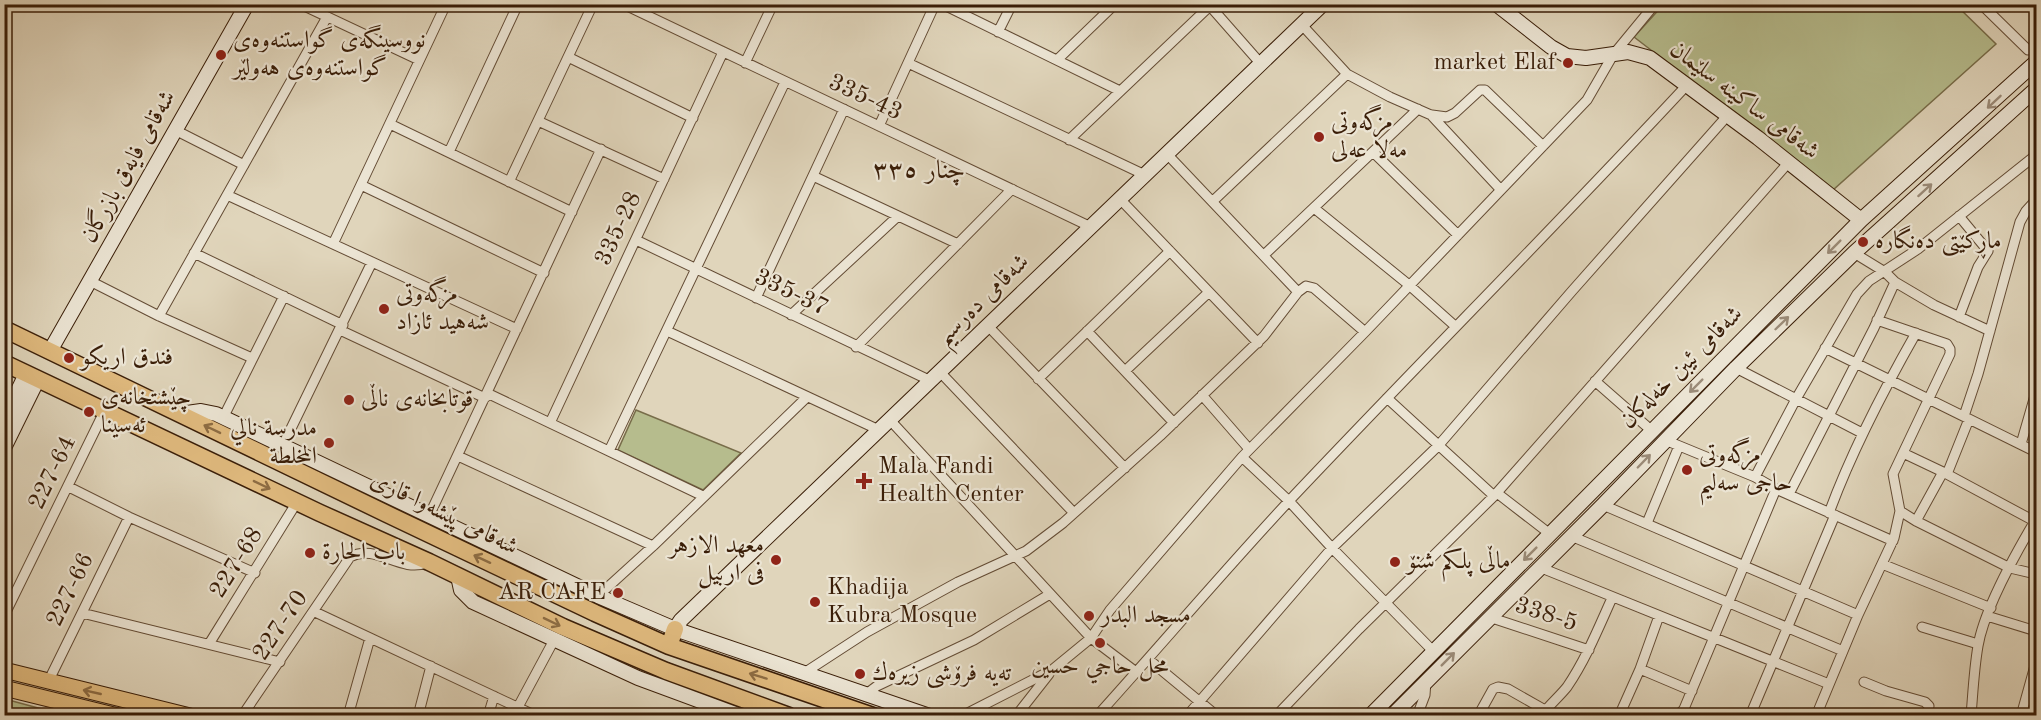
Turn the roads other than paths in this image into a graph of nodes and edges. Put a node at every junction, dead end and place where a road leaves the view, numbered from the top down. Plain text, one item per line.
1 (247, 4) edge
2 (300, 4) edge
3 (446, 4) edge
4 (518, 4) edge
5 (593, 4) edge
6 (622, 4) edge
7 (773, 4) edge
8 (935, 4) edge
9 (942, 4) edge
10 (1012, 4) edge
11 (1115, 4) edge
12 (1323, 4) edge
13 (1496, 4) edge
14 (1655, 4) edge
15 (1981, 4) edge
16 (1211, 5) edge
17 (327, 17) junction
18 (1302, 25) junction
19 (998, 32) junction
20 (2028, 50) dead end
21 (723, 52) junction
22 (1613, 55) junction
23 (568, 57) junction
24 (419, 60) junction
25 (1057, 60) junction
26 (2037, 62) edge
27 (745, 63) junction
28 (908, 63) junction
29 (1261, 64) junction
30 (1347, 75) junction
31 (785, 82) junction
32 (1687, 86) junction
33 (2037, 88) edge
34 (1120, 91) junction
35 (2037, 94) edge
36 (2022, 103) junction
37 (1418, 109) junction
38 (844, 110) junction
39 (1431, 115) junction
40 (1728, 115) junction
41 (693, 118) junction
42 (1975, 120) junction
43 (538, 121) junction
44 (390, 123) junction
45 (879, 126) junction
46 (175, 130) junction
47 (1986, 136) junction
48 (1069, 140) junction
49 (1543, 146) junction
50 (601, 149) junction
51 (449, 152) junction
52 (1373, 152) junction
53 (1167, 154) junction
54 (2037, 155) edge
55 (1789, 162) junction
56 (244, 165) junction
57 (1145, 175) junction
58 (813, 176) junction
59 (664, 179) junction
60 (509, 182) junction
61 (361, 185) junction
62 (1012, 189) junction
63 (1501, 190) junction
64 (227, 195) junction
65 (1120, 199) junction
66 (2037, 200) edge
67 (1213, 201) junction
68 (1314, 208) junction
69 (572, 212) junction
70 (898, 216) junction
71 (1959, 216) junction
72 (1861, 220) junction
73 (1091, 227) junction
74 (1458, 235) junction
75 (636, 240) junction
76 (333, 244) junction
77 (958, 244) junction
78 (1170, 251) junction
79 (195, 253) junction
80 (1854, 253) junction
81 (1263, 255) junction
82 (372, 262) junction
83 (696, 269) junction
84 (1885, 272) junction
85 (544, 273) junction
86 (90, 281) junction
87 (1895, 282) junction
88 (1409, 285) junction
89 (1209, 292) junction
90 (1298, 292) junction
91 (284, 296) junction
92 (756, 298) junction
93 (791, 315) junction
94 (159, 316) junction
95 (1959, 316) junction
96 (1877, 320) junction
97 (988, 326) junction
98 (1455, 326) junction
99 (342, 328) junction
100 (4, 329) edge
101 (517, 329) junction
102 (667, 331) junction
103 (1088, 331) junction
104 (1990, 331) junction
105 (1365, 332) junction
106 (1916, 333) junction
107 (1257, 343) junction
108 (856, 347) junction
109 (1826, 348) junction
110 (50, 351) junction
111 (252, 358) junction
112 (4, 363) edge
113 (1856, 363) junction
114 (1736, 368) junction
115 (1125, 371) junction
116 (32, 376) junction
117 (935, 377) junction
118 (1038, 380) junction
119 (1889, 380) junction
120 (1595, 381) junction
121 (2037, 392) edge
122 (1202, 395) junction
123 (486, 396) junction
124 (807, 397) junction
125 (1387, 398) junction
126 (1796, 399) junction
127 (1928, 399) junction
128 (105, 412) junction
129 (180, 414) junction
130 (1828, 416) junction
131 (223, 418) junction
132 (1966, 418) junction
133 (4, 419) edge
134 (890, 420) junction
135 (550, 423) junction
136 (1174, 423) junction
137 (879, 430) junction
138 (1652, 431) junction
139 (1862, 433) junction
140 (1665, 440) junction
141 (2021, 444) junction
142 (283, 445) junction
143 (1438, 446) junction
144 (1679, 446) junction
145 (4, 448) edge
146 (1249, 449) junction
147 (609, 452) junction
148 (2037, 452) edge
149 (1903, 453) junction
150 (459, 456) junction
151 (1242, 457) junction
152 (1125, 468) junction
153 (1945, 473) junction
154 (1607, 476) junction
155 (1755, 477) junction
156 (69, 487) junction
157 (1617, 489) junction
158 (1776, 489) junction
159 (1789, 494) junction
160 (1495, 495) junction
161 (703, 496) junction
162 (1289, 501) junction
163 (297, 502) junction
164 (1603, 505) junction
165 (1900, 511) junction
166 (1074, 513) junction
167 (387, 514) junction
168 (1832, 514) junction
169 (429, 516) junction
170 (129, 517) junction
171 (2036, 520) edge
172 (1916, 521) junction
173 (1647, 524) junction
174 (1550, 534) junction
175 (1571, 536) junction
176 (374, 538) junction
177 (1893, 541) junction
178 (653, 546) junction
179 (1332, 548) junction
180 (1015, 555) junction
181 (429, 562) junction
182 (1882, 564) junction
183 (1744, 565) junction
184 (1539, 567) junction
185 (2010, 568) junction
186 (255, 573) junction
187 (2037, 574) edge
188 (458, 576) junction
189 (1802, 591) junction
190 (1050, 594) junction
191 (598, 596) junction
192 (1612, 598) junction
193 (1386, 602) junction
194 (1729, 602) junction
195 (315, 612) junction
196 (1989, 612) junction
197 (81, 613) junction
198 (1858, 615) junction
199 (4, 616) edge
200 (1659, 616) junction
201 (1490, 617) junction
202 (1787, 626) junction
203 (1922, 627) dead end
204 (675, 629) junction
205 (2037, 631) edge
206 (370, 638) junction
207 (1091, 638) junction
208 (1713, 639) junction
209 (554, 640) junction
210 (209, 644) junction
211 (1978, 644) junction
212 (669, 646) junction
213 (1589, 650) junction
214 (1843, 651) junction
215 (1434, 652) junction
216 (1148, 659) junction
217 (1773, 661) junction
218 (280, 662) junction
219 (2037, 662) edge
220 (431, 666) junction
221 (1640, 669) junction
222 (4, 670) edge
223 (1052, 670) junction
224 (1136, 672) junction
225 (804, 673) junction
226 (1426, 681) junction
227 (48, 682) junction
228 (1864, 682) dead end
229 (1829, 684) junction
230 (789, 686) junction
231 (4, 688) edge
232 (1692, 691) junction
233 (699, 692) junction
234 (865, 694) junction
235 (494, 696) junction
236 (1199, 702) junction
237 (518, 707) junction
238 (844, 707) junction
239 (77, 711) edge
240 (1543, 713) edge
241 (1682, 713) edge
242 (784, 714) edge
243 (118, 716) edge
244 (190, 716) edge
245 (242, 716) edge
246 (348, 716) edge
247 (418, 716) edge
248 (488, 716) edge
249 (536, 716) edge
250 (741, 716) edge
251 (829, 716) edge
252 (873, 716) edge
253 (930, 716) edge
254 (962, 716) edge
255 (1016, 716) edge
256 (1096, 716) edge
257 (1187, 716) edge
258 (1217, 716) edge
259 (1276, 716) edge
260 (1370, 716) edge
261 (1392, 716) edge
262 (1417, 716) edge
263 (1478, 716) edge
264 (1619, 716) edge
265 (1703, 716) edge
266 (1750, 716) edge
267 (1816, 716) edge
268 (1927, 716) edge
269 (1971, 716) edge
270 (2021, 716) edge

1 - 46 street, شەقامی فایەق بازرگان
2 - 17 street
3 - 24 street
4 - 51 street
5 - 23 street
6 - 21 street, 335-43
7 - 27 street
8 - 28 street
9 - 19 street
10 - 19 street
11 - 25 street
12 - 18 street, شەقامی دەرسیم
13 - 22 street, شەقامی ساکینە سلێمان
14 - 22 street
15 - 20 street
16 - 29 street
16 - 34 street
17 - 24 street
17 - 56 street
18 - 29 street, شەقامی دەرسیم
18 - 30 street
19 - 25 street
21 - 27 street, 335-43
21 - 41 street, 335-28
22 - 32 street, شەقامی ساکینە سلێمان
22 - 49 street
23 - 41 street
23 - 43 street
24 - 44 street
25 - 34 street
26 -> 42 street, شەقامی ئیبن خەلەکان
27 - 31 street, 335-43
28 - 45 street
28 - 48 street
29 - 53 street, شەقامی دەرسیم
30 - 37 street
30 - 67 street
31 - 38 street, 335-43
31 - 83 street
32 - 40 street, شەقامی ساکینە سلێمان
32 - 98 street
33 - 36 street, شەقامی ئیبن خەلەکان
34 - 48 street
35 - 36 street
36 - 47 street, شەقامی ئیبن خەلەکان
37 - 39 street
37 - 52 street
38 - 45 street, 335-43
38 - 58 street
39 - 49 street
39 - 63 street
40 - 55 street, شەقامی ساکینە سلێمان
40 - 143 street
41 - 59 street, 335-28
42 - 47 street
42 - 72 street, شەقامی ئیبن خەلەکان
43 - 50 street
43 - 60 street
44 - 51 street
44 - 61 street
45 - 62 street, 335-43
46 - 56 street
46 - 86 street, شەقامی فایەق بازرگان
80 -> 47 street, شەقامی ئیبن خەلەکان
48 - 57 street
49 - 63 street
50 - 59 street
50 - 69 street
51 - 60 street
52 - 68 street
52 - 74 street
53 - 57 street, شەقامی دەرسیم
53 - 67 street
54 - 71 street
55 - 72 street, شەقامی ساکینە سلێمان
55 - 120 street
56 - 64 street
57 - 65 street, شەقامی دەرسیم
58 - 70 street
58 - 92 street
59 - 75 street, 335-28
60 - 69 street
61 - 76 street
61 - 85 street
62 - 73 street, 335-43
62 - 77 street
63 - 74 street
64 - 76 street
64 - 79 street
65 - 73 street, شەقامی دەرسیم
65 - 78 street
66 - 104 street
67 - 81 street
68 - 81 street
68 - 88 street
69 - 85 street
70 - 77 street
70 - 93 street
71 - 84 street
71 - 95 street
72 -> 138 street, شەقامی ئیبن خەلەکان
73 - 97 street, شەقامی دەرسیم
74 - 88 street
75 - 83 street, 335-37
75 - 135 street, 335-28
76 - 82 street
77 - 108 street
78 - 89 street
78 - 103 street
79 - 91 street
79 - 94 street
80 - 84 street
114 -> 80 street, شەقامی ئیبن خەلەکان
81 - 90 street
82 - 99 street
82 - 101 street
83 - 92 street, 335-37
83 - 102 street
84 - 87 street
84 - 109 street
85 - 101 street
86 - 94 street
86 - 110 street, شەقامی فایەق بازرگان
87 - 95 street
87 - 96 street
88 - 98 street
88 - 105 street
89 - 107 street
89 - 115 street
90 - 105 street
90 - 107 street
91 - 99 street
91 - 111 street
92 - 93 street, 335-37
93 - 108 street, 335-37
94 - 111 street
95 - 104 street
96 - 106 street
96 - 113 street
97 - 117 street, شەقامی دەرسیم
97 - 118 street
98 - 125 street
99 - 123 street
99 - 142 street
100 - 110 highway, شەقامی پێشەوا قازی
101 - 123 street
102 - 124 street
102 - 147 street
103 - 115 street
103 - 118 street
104 - 132 street
105 - 146 street
106 - 119 street
106 - 127 street
107 - 122 street
108 - 117 street, 335-37
109 - 113 street
109 - 126 street
110 - 129 highway, شەقامی پێشەوا قازی
111 - 131 street
112 - 116 highway, شەقامی پێشەوا قازی
113 - 119 street
113 - 130 street
114 - 126 street
114 - 140 street, شەقامی ئیبن خەلەکان
115 - 136 street
116 - 128 highway, شەقامی پێشەوا قازی
116 - 133 street
116 - 145 street
117 - 134 street, شەقامی دەرسیم
117 - 166 street
118 - 152 street
119 - 127 street
119 - 139 street
120 - 138 street
120 - 160 street
121 - 141 street
122 - 136 street
122 - 146 street
123 - 135 street
123 - 150 street
124 - 137 street
124 - 161 street
125 - 143 street
125 - 162 street
126 - 130 street
126 - 155 street
127 - 132 street
127 - 149 street
128 - 156 street, 227-64
128 -> 163 highway, شەقامی پێشەوا قازی
129 - 131 street
167 -> 129 highway, شەقامی پێشەوا قازی
130 - 139 street
130 - 159 street
131 - 142 street
132 - 141 street
132 - 153 street
134 - 137 street, شەقامی دەرسیم
134 - 180 street
135 - 147 street
136 - 152 street
137 - 204 street, شەقامی دەرسیم
138 - 154 street, شەقامی ئیبن خەلەکان
139 - 168 street
140 - 144 street
157 -> 140 street, شەقامی ئیبن خەلەکان
141 - 148 street
142 - 169 street
143 - 160 street
143 - 179 street
144 - 155 street
144 - 173 street
146 - 151 street
147 - 161 street
149 - 153 street
149 - 165 street
150 - 169 street
150 - 178 street
151 - 162 street
151 - 207 street
152 - 166 street
153 - 171 street
153 - 172 street
154 - 157 street
154 - 174 street, شەقامی ئیبن خەلەکان
155 - 158 street
156 - 170 street
156 - 199 street, 227-64
157 - 164 street, شەقامی ئیبن خەلەکان
158 - 159 street
158 - 183 street
159 - 168 street
160 - 174 street
160 - 193 street
161 - 178 street
162 - 179 street
162 - 216 street
163 - 176 highway, شەقامی پێشەوا قازی
163 - 186 street, 227-68
164 - 173 street
164 - 175 street, شەقامی ئیبن خەلەکان
165 - 172 street
165 - 177 street
166 - 180 street
167 - 176 highway
212 -> 167 highway, شەقامی پێشەوا قازی
168 - 177 street
168 - 189 street
169 - 191 street
170 - 186 street
170 - 197 street, 227-66
171 - 185 street
172 - 185 street
173 - 183 street
174 -> 215 street, شەقامی ئیبن خەلەکان
175 - 184 street, شەقامی ئیبن خەلەکان
175 - 194 street
176 - 181 highway, شەقامی پێشەوا قازی
177 - 182 street
178 - 191 street
179 - 193 street
179 - 236 street
180 - 190 street
180 - 225 street
181 - 188 highway, شەقامی پێشەوا قازی
181 - 195 street, 227-70
182 - 196 street
182 - 198 street
183 - 189 street
183 - 194 street
184 - 192 street
184 - 201 street, شەقامی ئیبن خەلەکان
185 - 187 street
185 - 196 street
186 - 210 street, 227-68
188 - 209 street
188 -> 233 highway, شەقامی پێشەوا قازی
189 - 198 street
189 - 202 street
190 - 207 street
190 - 234 street
191 - 204 street
192 - 200 street
192 - 213 street
193 - 215 street
193 - 259 street
194 - 202 street
194 - 208 street
195 - 206 street
195 - 218 street, 227-70
196 - 205 street
196 - 211 street
197 - 210 street
197 - 227 street, 227-66
198 - 214 street
200 - 208 street
200 - 221 street
201 - 213 street, 338-5
226 -> 201 street, شەقامی ئیبن خەلەکان
202 - 214 street
202 - 217 street
203 - 211 street
204 - 212 highway
204 - 225 street
206 - 220 street
206 - 246 street
207 - 223 street
207 - 224 street
208 - 217 street
208 - 232 street
209 - 233 street
209 - 237 street
210 - 218 street
211 - 269 street
230 -> 212 highway, شەقامی پێشەوا قازی
213 - 240 street
214 - 229 street
215 - 260 street, شەقامی ئیبن خەلەکان
216 - 224 street
216 - 236 street
217 - 229 street
217 - 266 street
218 - 245 street, 227-70
219 - 270 street
220 - 235 street
220 - 247 street
221 - 232 street
221 - 264 street
222 - 227 main road
223 - 254 street
223 - 255 street
224 - 256 street
225 - 234 street
226 - 261 street, شەقامی ئیبن خەلەکان
226 - 262 street
244 -> 227 main road
228 - 268 street
229 - 267 street
230 - 238 highway, شەقامی پێشەوا قازی
230 - 242 highway
231 - 239 main road
232 - 241 street
233 - 242 highway, شەقامی پێشەوا قازی
233 - 250 street
234 - 253 street
235 - 237 street
235 - 248 street
236 - 257 street
236 - 258 street
237 - 249 street
238 - 251 highway
238 - 252 highway, شەقامی پێشەوا قازی
239 - 243 main road
240 - 263 street
241 - 265 street

